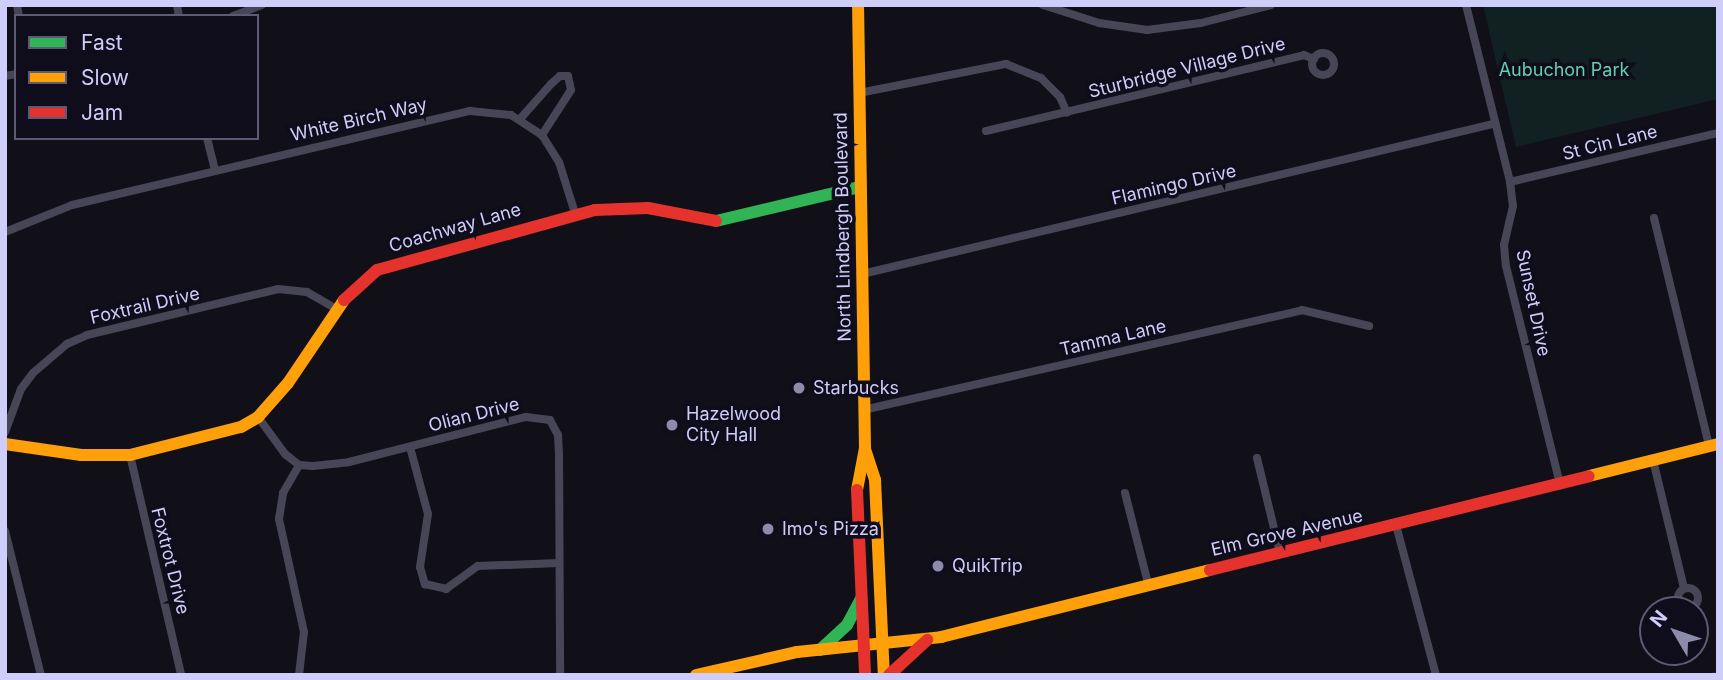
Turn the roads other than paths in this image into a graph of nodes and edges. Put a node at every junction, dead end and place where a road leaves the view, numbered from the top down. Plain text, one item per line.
1 (262, 5) edge
2 (858, 5) edge
3 (1043, 5) edge
4 (1271, 5) edge
5 (1466, 5) edge
6 (238, 14) edge
7 (1314, 59) dead end
8 (859, 93) junction
9 (1067, 113) junction
10 (520, 119) junction
11 (1493, 124) junction
12 (986, 131) dead end
13 (1718, 133) edge
14 (542, 135) junction
15 (207, 140) edge
16 (215, 171) junction
17 (1510, 182) junction
18 (860, 187) junction
19 (575, 213) junction
20 (1654, 218) dead end
21 (5, 232) edge
22 (862, 274) junction
23 (335, 309) junction
24 (1369, 326) dead end
25 (863, 410) junction
26 (258, 417) junction
27 (5, 432) edge
28 (5, 444) edge
29 (1713, 445) edge
30 (410, 447) junction
31 (865, 448) junction
32 (130, 455) junction
33 (1258, 458) dead end
34 (1653, 460) junction
35 (299, 465) junction
36 (1560, 485) junction
37 (1125, 493) dead end
38 (1396, 525) junction
39 (5, 531) edge
40 (1280, 553) junction
41 (558, 563) junction
42 (1148, 583) junction
43 (1684, 588) dead end
44 (862, 596) junction
45 (927, 640) junction
46 (883, 646) junction
47 (863, 647) junction
48 (820, 650) junction
49 (41, 675) edge
50 (181, 675) edge
51 (299, 675) edge
52 (560, 675) edge
53 (696, 675) edge
54 (865, 675) edge
55 (886, 675) edge
56 (1436, 675) edge

1 - 6 street
2 - 8 street, North Lindbergh Boulevard
3 - 4 street
5 - 11 street, Sunset Drive
7 - 9 street, Sturbridge Village Drive
8 - 9 street
8 - 18 street, North Lindbergh Boulevard
9 - 12 street, Sturbridge Village Drive
10 - 14 street, White Birch Way
10 - 14 street
10 - 16 street, White Birch Way
11 - 17 street, Sunset Drive
11 - 22 street, Flamingo Drive
13 - 17 street, St Cin Lane
14 - 19 street, White Birch Way
15 - 16 street
16 - 21 street, White Birch Way
17 - 36 street, Sunset Drive
18 - 19 street, Coachway Lane
18 - 22 street, North Lindbergh Boulevard
19 - 23 street, Coachway Lane
20 - 29 street
22 - 25 street, North Lindbergh Boulevard
23 - 26 street, Coachway Lane
23 - 27 street, Foxtrail Drive
24 - 25 street, Tamma Lane
25 - 31 street, North Lindbergh Boulevard
26 - 32 street, Coachway Lane
26 - 35 street
28 - 32 street, Coachway Lane
29 - 34 street, Elm Grove Avenue
30 - 35 street, Olian Drive
30 - 41 street
30 - 41 street, Olian Drive
31 - 44 street, North Lindbergh Boulevard
31 - 46 street, North Lindbergh Boulevard
32 - 50 street, Foxtrot Drive
33 - 40 street
34 - 36 street, Elm Grove Avenue
34 - 43 street
35 - 51 street
36 - 38 street, Elm Grove Avenue
37 - 42 street
38 - 40 street, Elm Grove Avenue
38 - 56 street
39 - 49 street
40 - 42 street, Elm Grove Avenue
41 - 52 street, Olian Drive
42 - 45 street, Elm Grove Avenue
44 - 47 street, North Lindbergh Boulevard
44 - 48 street
45 - 46 street, Elm Grove Avenue
45 - 55 street
46 - 47 street, Elm Grove Avenue
46 - 55 street, North Lindbergh Boulevard
47 - 48 street, Elm Grove Avenue
47 - 54 street, North Lindbergh Boulevard
48 - 53 street, Elm Grove Avenue

